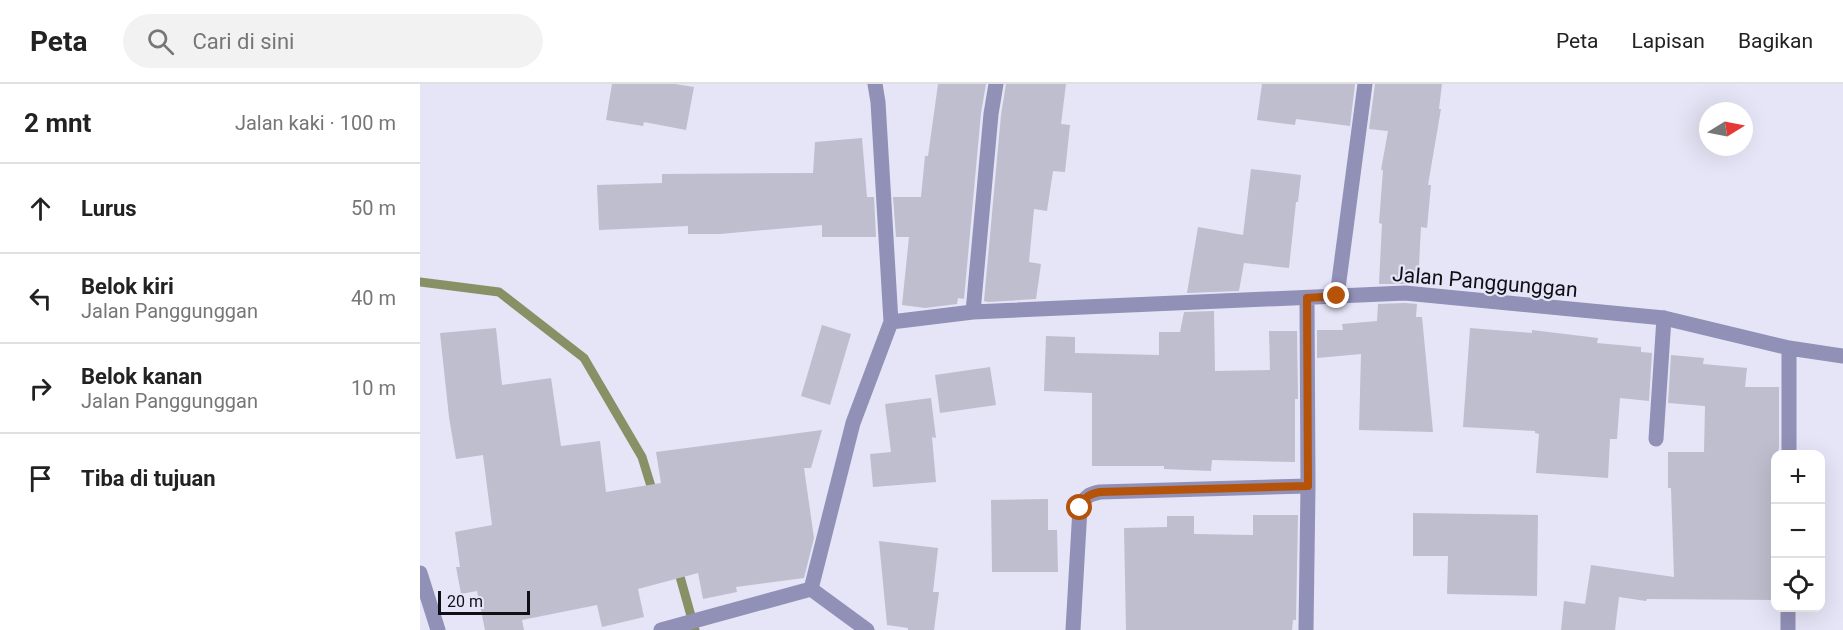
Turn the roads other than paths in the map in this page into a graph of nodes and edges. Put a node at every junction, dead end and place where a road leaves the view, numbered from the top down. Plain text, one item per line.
1 (875, 84) edge
2 (996, 84) edge
3 (1365, 84) edge
4 (1337, 296) junction
5 (1307, 298) junction
6 (974, 312) junction
7 (1664, 318) junction
8 (891, 322) junction
9 (1789, 348) junction
10 (1843, 356) edge
11 (1656, 439) dead end
12 (1789, 450) edge
13 (1308, 486) junction
14 (420, 573) edge
15 (811, 589) junction
16 (1788, 612) edge
17 (438, 630) edge
18 (661, 630) edge
19 (867, 630) edge
20 (1073, 630) edge
21 (1306, 630) edge
22 (1788, 630) edge

1 - 8 street
2 - 6 street
3 - 4 street
4 - 5 street, Jalan Panggunggan
4 - 7 street, Jalan Panggunggan
5 - 6 street, Jalan Panggunggan
5 - 13 street
6 - 8 street, Jalan Panggunggan
7 - 9 street, Jalan Panggunggan
7 - 11 street
8 - 15 street
9 - 10 street, Jalan Panggunggan
9 - 12 street
13 - 20 street
13 - 21 street
14 - 17 street
15 - 18 street
15 - 19 street
16 - 22 street

